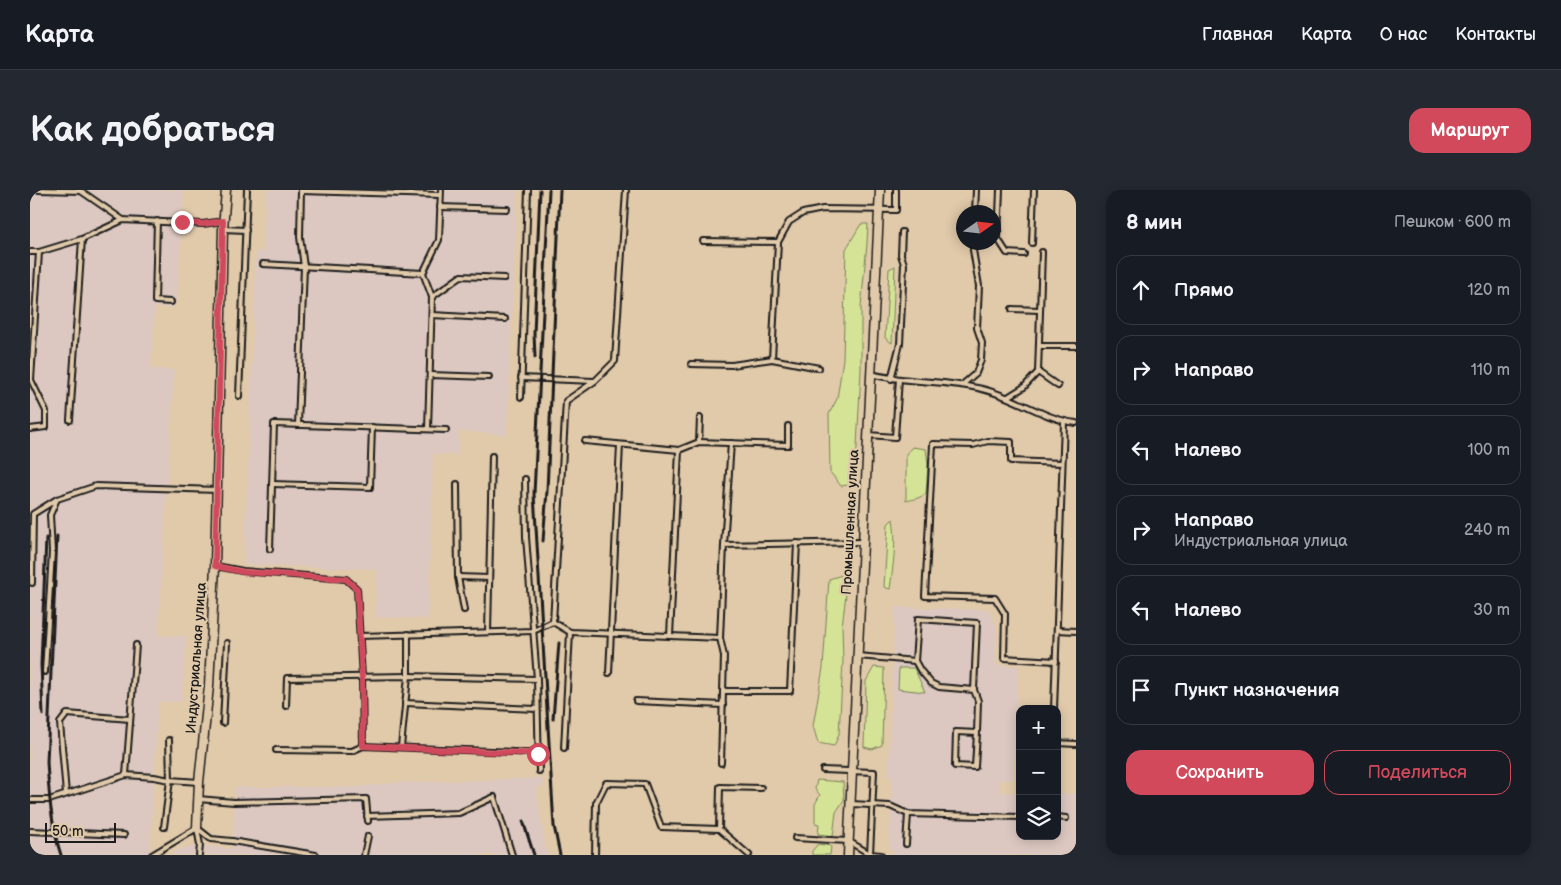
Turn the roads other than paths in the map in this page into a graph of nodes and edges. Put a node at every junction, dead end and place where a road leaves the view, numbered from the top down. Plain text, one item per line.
1 (40, 190) edge
2 (226, 190) edge
3 (248, 190) edge
4 (301, 190) edge
5 (528, 190) edge
6 (626, 190) edge
7 (880, 190) edge
8 (896, 190) edge
9 (976, 190) edge
10 (1000, 190) edge
11 (1034, 190) edge
12 (440, 192) edge
13 (975, 205) edge
14 (999, 205) edge
15 (440, 207) junction
16 (507, 209) dead end
17 (879, 210) junction
18 (123, 220) junction
19 (158, 221) junction
20 (223, 225) junction
21 (246, 230) junction
22 (902, 232) dead end
23 (82, 239) junction
24 (703, 240) dead end
25 (778, 242) junction
26 (1032, 242) dead end
27 (1001, 245) edge
28 (973, 250) edge
29 (30, 252) edge
30 (39, 252) junction
31 (1042, 252) dead end
32 (1024, 254) dead end
33 (263, 264) dead end
34 (304, 267) junction
35 (423, 273) junction
36 (504, 278) dead end
37 (432, 297) junction
38 (171, 302) dead end
39 (1012, 309) dead end
40 (1040, 310) junction
41 (432, 315) junction
42 (505, 319) dead end
43 (1039, 346) junction
44 (1076, 346) edge
45 (772, 359) junction
46 (691, 364) dead end
47 (819, 368) dead end
48 (1038, 372) junction
49 (870, 374) junction
50 (430, 375) junction
51 (489, 377) dead end
52 (521, 378) junction
53 (891, 379) junction
54 (31, 380) edge
55 (899, 380) junction
56 (595, 381) junction
57 (962, 385) junction
58 (1058, 386) dead end
59 (239, 396) dead end
60 (520, 397) dead end
61 (1008, 397) junction
62 (700, 418) dead end
63 (70, 420) dead end
64 (1064, 422) junction
65 (1076, 423) edge
66 (298, 425) junction
67 (788, 426) dead end
68 (372, 427) junction
69 (30, 429) edge
70 (428, 429) junction
71 (446, 430) dead end
72 (867, 435) junction
73 (585, 441) dead end
74 (699, 442) junction
75 (731, 443) junction
76 (620, 445) junction
77 (680, 450) junction
78 (492, 456) dead end
79 (1062, 463) junction
80 (525, 479) dead end
81 (272, 484) junction
82 (457, 484) dead end
83 (217, 490) junction
84 (57, 499) junction
85 (31, 514) edge
86 (862, 542) junction
87 (797, 543) junction
88 (724, 545) junction
89 (270, 549) dead end
90 (215, 566) junction
91 (458, 577) junction
92 (489, 578) junction
93 (32, 583) dead end
94 (464, 610) dead end
95 (553, 622) junction
96 (1057, 630) junction
97 (533, 631) junction
98 (1076, 631) edge
99 (488, 632) junction
100 (570, 632) junction
101 (408, 634) junction
102 (611, 634) junction
103 (360, 636) junction
104 (670, 636) junction
105 (720, 638) junction
106 (226, 643) dead end
107 (136, 645) dead end
108 (857, 656) junction
109 (915, 661) junction
110 (1056, 661) junction
111 (45, 672) dead end
112 (609, 673) dead end
113 (408, 676) junction
114 (362, 678) junction
115 (536, 679) junction
116 (974, 690) junction
117 (723, 691) junction
118 (636, 701) dead end
119 (405, 703) junction
120 (723, 705) junction
121 (1054, 705) edge
122 (286, 706) dead end
123 (537, 709) junction
124 (130, 719) junction
125 (223, 723) dead end
126 (977, 733) junction
127 (170, 740) dead end
128 (1061, 742) edge
129 (1076, 744) edge
130 (363, 746) junction
131 (401, 747) junction
132 (564, 748) dead end
133 (276, 750) dead end
134 (538, 754) junction
135 (721, 763) dead end
136 (823, 770) dead end
137 (539, 771) dead end
138 (852, 771) junction
139 (126, 775) junction
140 (170, 780) junction
141 (199, 782) junction
142 (761, 788) dead end
143 (66, 794) junction
144 (198, 799) junction
145 (30, 800) edge
146 (851, 804) junction
147 (873, 805) junction
148 (908, 814) junction
149 (367, 816) junction
150 (1016, 817) edge
151 (1061, 818) edge
152 (1066, 818) dead end
153 (368, 821) dead end
154 (164, 827) dead end
155 (197, 828) junction
156 (719, 829) junction
157 (30, 831) edge
158 (124, 835) dead end
159 (368, 836) dead end
160 (795, 838) dead end
161 (848, 841) junction
162 (906, 844) dead end
163 (870, 854) edge
164 (152, 855) edge
165 (199, 855) edge
166 (316, 855) edge
167 (364, 855) edge
168 (512, 855) edge
169 (595, 855) edge
170 (749, 855) edge
171 (848, 855) edge
172 (881, 855) edge

1 - 18 lane
2 - 20 street, Индустриальная улица
3 - 21 lane
4 - 12 lane
4 - 34 lane
5 - 52 lane
6 - 56 lane
7 - 17 street, Промышленная улица
8 - 17 lane
9 - 13 lane
10 - 14 lane
11 - 26 lane
12 - 15 lane
15 - 16 lane
15 - 35 lane
17 - 25 lane
17 - 49 street, Промышленная улица
18 - 19 lane
18 - 23 lane
19 - 20 lane
19 - 38 lane
20 - 21 lane
20 - 83 street, Индустриальная улица
21 - 59 lane
22 - 53 lane
23 - 30 lane
23 - 63 lane
24 - 25 lane
25 - 45 lane
27 - 32 lane
28 - 57 lane
29 - 30 lane
30 - 54 lane
31 - 40 lane
33 - 34 lane
34 - 35 lane
34 - 66 lane
35 - 37 lane
36 - 37 lane
37 - 41 lane
39 - 40 lane
40 - 43 lane
41 - 42 lane
41 - 50 lane
43 - 44 lane
43 - 48 lane
45 - 46 lane
45 - 47 lane
48 - 58 lane
48 - 61 lane
49 - 53 lane
49 - 72 street, Промышленная улица
50 - 51 lane
50 - 70 lane
52 - 56 lane
52 - 60 lane
53 - 55 lane
54 - 69 lane
55 - 57 lane
55 - 72 lane
56 - 95 lane
57 - 61 lane
61 - 64 lane
62 - 74 lane
64 - 65 lane
64 - 79 lane
66 - 68 lane
66 - 81 lane
67 - 75 lane
68 - 70 lane
68 - 81 lane
70 - 71 lane
72 - 86 street, Промышленная улица
73 - 76 lane
74 - 75 lane
74 - 77 lane
75 - 88 lane
76 - 77 lane
76 - 102 lane
77 - 104 lane
78 - 92 lane
79 - 96 lane
79 - 110 lane
80 - 97 lane
81 - 89 lane
82 - 91 lane
83 - 84 lane
83 - 90 street, Индустриальная улица
84 - 85 lane
84 - 111 lane
85 - 93 lane
86 - 87 lane
86 - 108 street, Промышленная улица
87 - 88 lane
87 - 117 lane
88 - 105 lane
90 - 103 lane
90 - 141 street, Индустриальная улица
91 - 92 lane
91 - 94 lane
92 - 99 lane
95 - 97 lane
95 - 100 lane
96 - 98 lane
96 - 110 lane
97 - 99 lane
97 - 115 lane
99 - 101 lane
100 - 102 lane
100 - 132 lane
101 - 103 lane
101 - 113 lane
102 - 104 lane
102 - 112 lane
103 - 114 lane
104 - 105 lane
105 - 117 lane
106 - 125 lane
107 - 124 lane
108 - 109 lane
108 - 138 street, Промышленная улица
109 - 116 lane
109 - 116 lane
110 - 121 lane
113 - 114 lane
113 - 115 lane
113 - 119 lane
114 - 122 lane
114 - 130 lane
115 - 123 lane
116 - 126 lane
117 - 120 lane
118 - 120 lane
119 - 123 lane
119 - 131 lane
120 - 135 lane
123 - 134 lane
124 - 139 lane
124 - 143 lane
126 - 126 lane
127 - 140 lane
128 - 129 lane
130 - 131 lane
130 - 133 lane
131 - 134 lane
134 - 137 lane
136 - 138 lane
138 - 146 street, Промышленная улица
138 - 147 lane
139 - 140 lane
139 - 143 lane
140 - 141 lane
140 - 154 lane
141 - 144 street, Индустриальная улица
142 - 156 lane
143 - 145 lane
144 - 149 lane
144 - 155 street, Индустриальная улица
146 - 147 lane
146 - 161 street, Промышленная улица
147 - 148 lane
147 - 163 lane
148 - 150 lane
148 - 162 lane
149 - 153 lane
149 - 168 lane
151 - 152 lane
155 - 164 lane
155 - 165 lane
155 - 166 lane
156 - 169 lane
156 - 170 lane
157 - 158 lane
159 - 167 lane
160 - 161 lane
161 - 163 lane
161 - 171 street, Промышленная улица
163 - 172 lane

